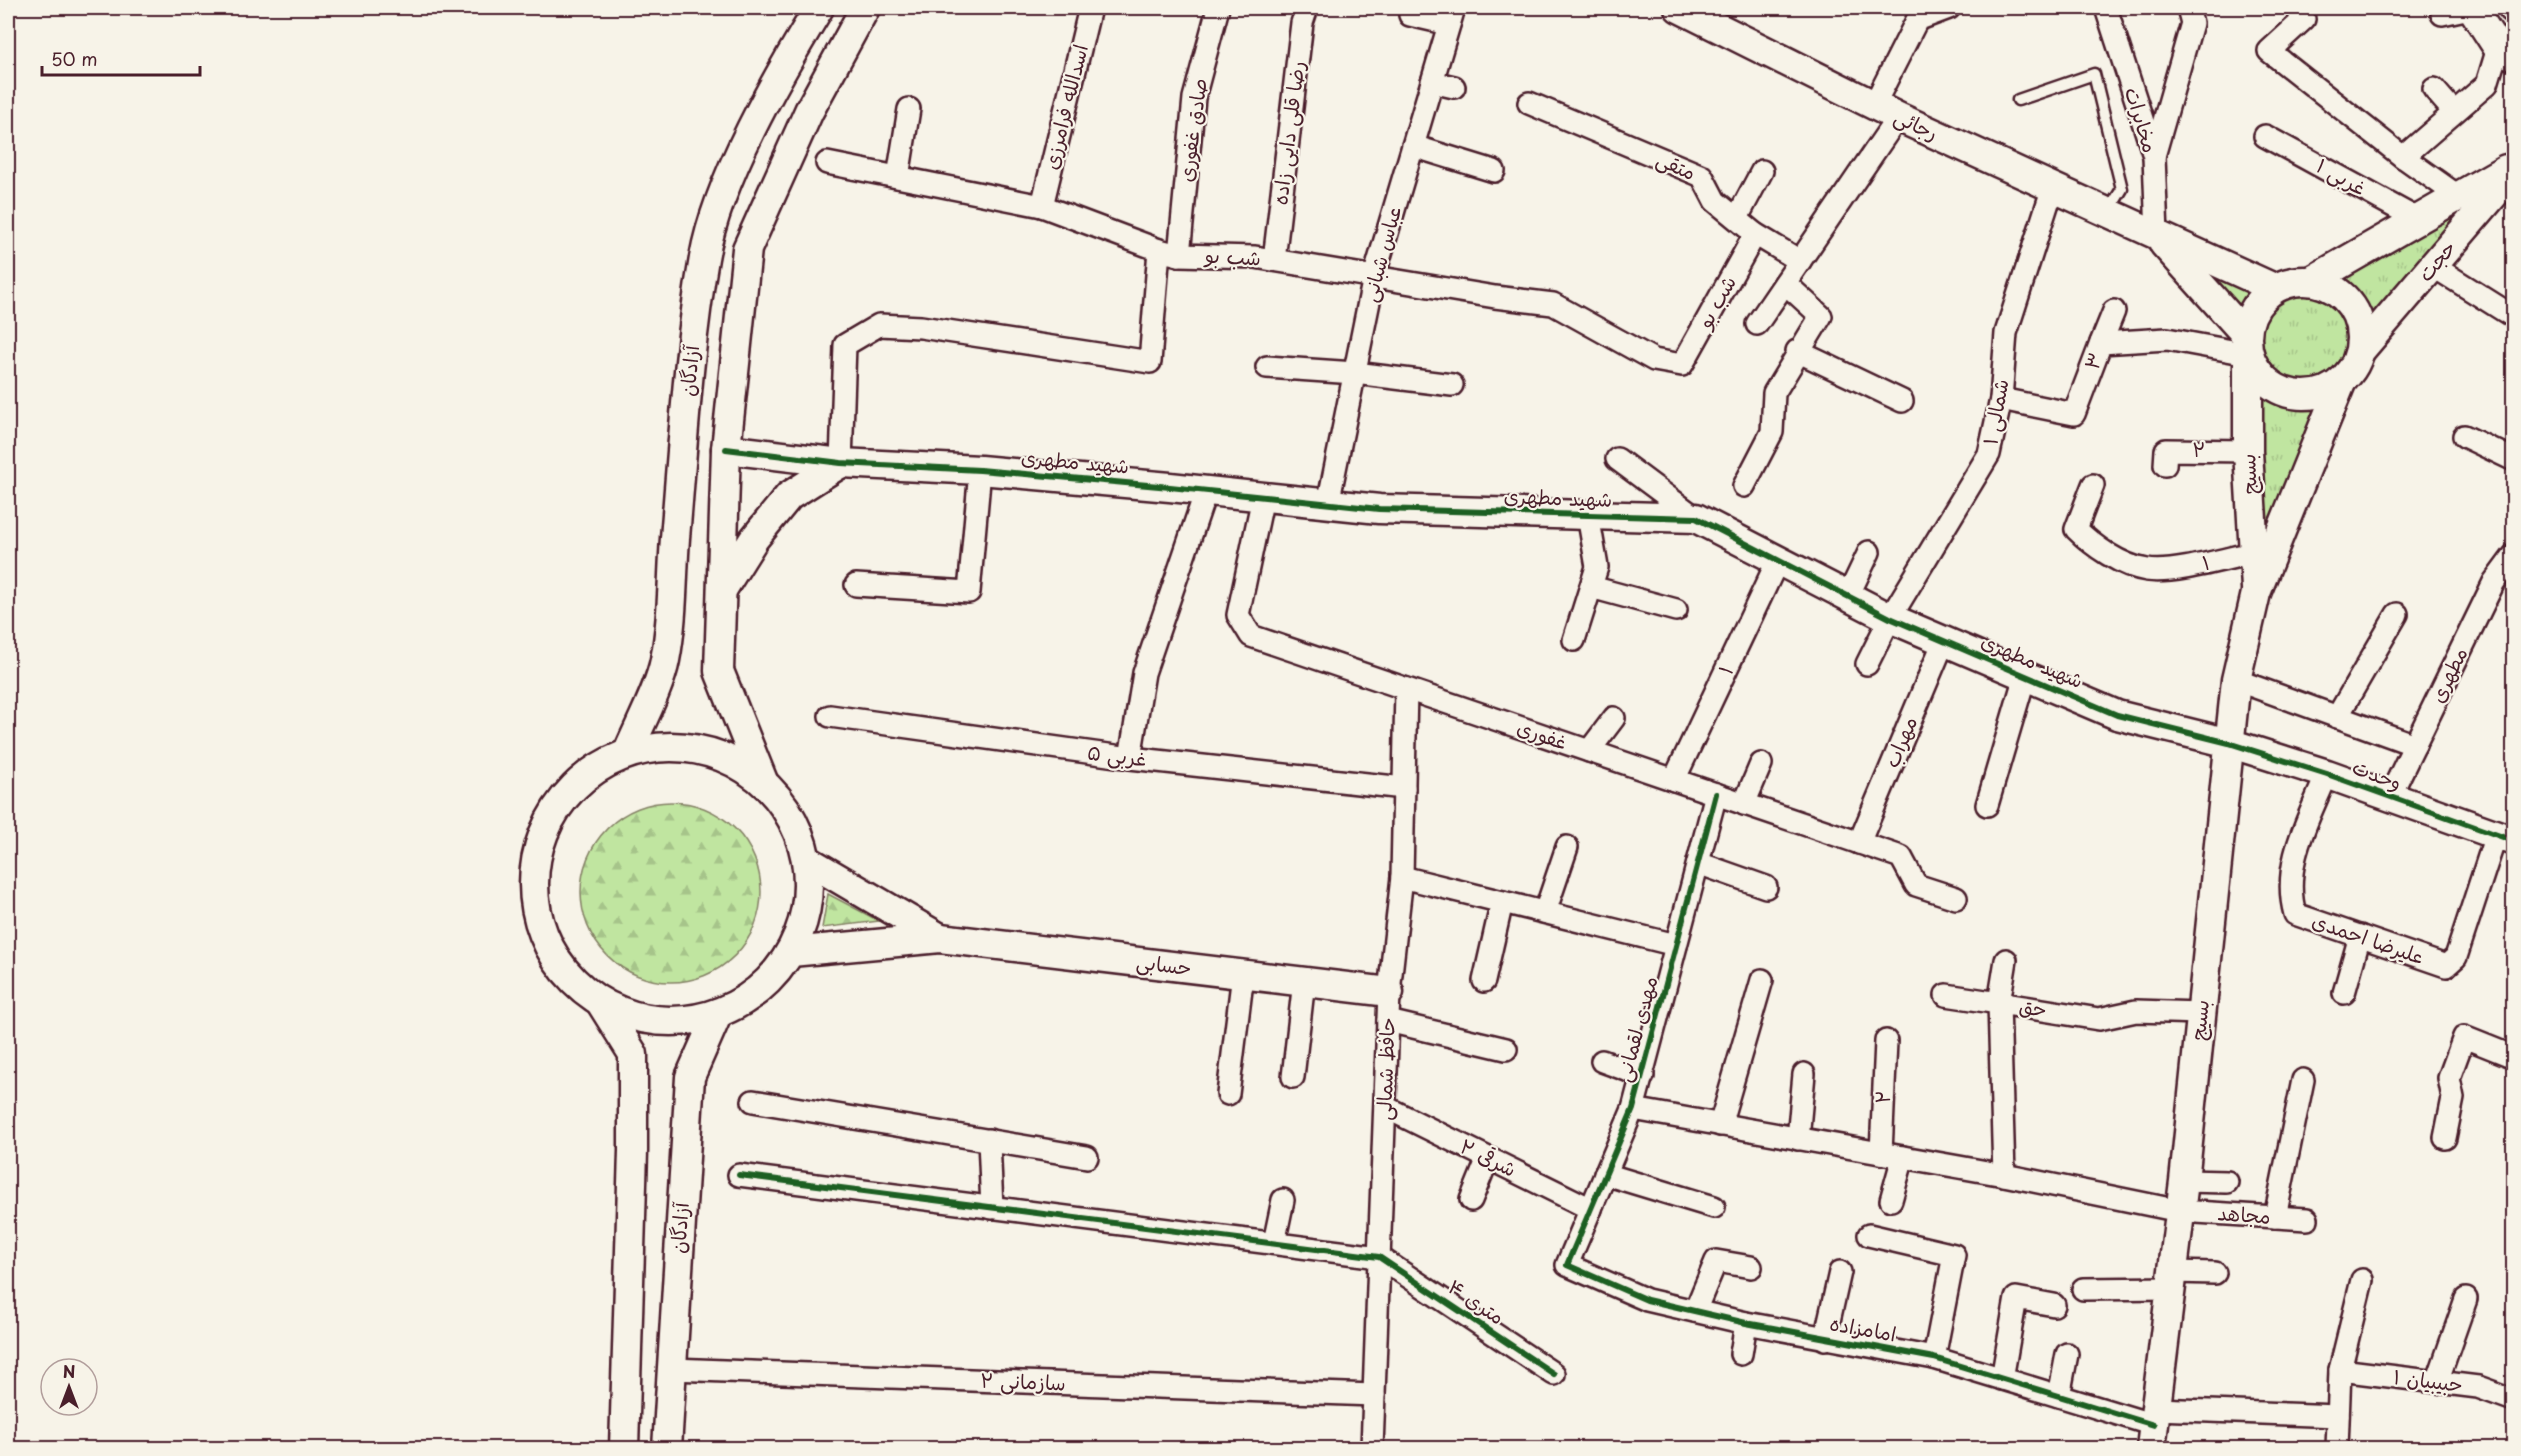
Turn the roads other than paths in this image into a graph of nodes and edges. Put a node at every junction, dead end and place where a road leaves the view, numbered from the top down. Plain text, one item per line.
1 (819, 8) edge
2 (865, 8) edge
3 (1090, 8) edge
4 (1218, 8) edge
5 (1307, 8) edge
6 (1679, 8) edge
7 (1949, 8) edge
8 (2106, 8) edge
9 (2296, 8) edge
10 (2471, 8) edge
11 (2195, 13) edge
12 (1410, 15) dead end
13 (2442, 15) dead end
14 (1452, 16) edge
15 (2506, 52) edge
16 (1432, 82) junction
17 (1454, 87) dead end
18 (2434, 89) dead end
19 (2018, 100) dead end
20 (1528, 103) dead end
21 (909, 110) dead end
22 (1886, 111) junction
23 (2454, 112) junction
24 (2265, 136) dead end
25 (1413, 146) junction
26 (2154, 156) junction
27 (2403, 157) junction
28 (827, 163) dead end
29 (2514, 165) edge
30 (1494, 171) dead end
31 (1762, 171) dead end
32 (2514, 171) edge
33 (898, 177) junction
34 (2053, 187) junction
35 (2458, 196) junction
36 (1042, 206) junction
37 (2108, 212) junction
38 (1737, 218) junction
39 (2417, 219) junction
40 (1755, 234) junction
41 (2157, 235) junction
42 (1169, 252) junction
43 (1274, 260) junction
44 (1800, 261) junction
45 (2433, 266) junction
46 (1374, 277) junction
47 (2311, 281) junction
48 (1785, 283) junction
49 (2274, 288) junction
50 (2114, 311) dead end
51 (2514, 316) edge
52 (1757, 324) dead end
53 (2101, 343) junction
54 (2247, 344) junction
55 (2361, 350) junction
56 (1797, 351) junction
57 (1267, 367) dead end
58 (1354, 372) junction
59 (2341, 383) junction
60 (1452, 385) dead end
61 (2001, 399) junction
62 (1902, 401) dead end
63 (2464, 436) dead end
64 (726, 449) junction
65 (2248, 451) junction
66 (1617, 459) dead end
67 (2514, 460) edge
68 (841, 463) junction
69 (2165, 465) dead end
70 (980, 470) junction
71 (2093, 484) dead end
72 (1744, 486) dead end
73 (1206, 491) junction
74 (1263, 497) junction
75 (1328, 504) junction
76 (1588, 515) junction
77 (1696, 518) junction
78 (1869, 552) dead end
79 (2252, 553) junction
80 (2514, 555) edge
81 (1778, 560) junction
82 (856, 585) dead end
83 (1591, 587) junction
84 (722, 590) junction
85 (2256, 593) junction
86 (1848, 596) junction
87 (1676, 610) dead end
88 (2397, 614) dead end
89 (1890, 618) junction
90 (1574, 640) dead end
91 (1944, 641) junction
92 (1867, 664) dead end
93 (2025, 676) junction
94 (2236, 680) junction
95 (1406, 689) junction
96 (830, 716) dead end
97 (2337, 717) junction
98 (1614, 718) dead end
99 (2229, 743) junction
100 (2415, 746) junction
101 (1589, 751) junction
102 (628, 752) junction
103 (1130, 758) junction
104 (1761, 764) dead end
105 (2327, 774) junction
106 (1674, 780) junction
107 (763, 781) junction
108 (1404, 788) junction
109 (1716, 794) junction
110 (2390, 798) junction
111 (1744, 804) junction
112 (1987, 805) dead end
113 (2508, 837) edge
114 (1859, 843) junction
115 (1567, 847) dead end
116 (807, 860) junction
117 (1698, 863) junction
118 (1402, 877) junction
119 (1766, 887) dead end
120 (1956, 898) dead end
121 (1502, 902) junction
122 (1545, 912) junction
123 (2360, 936) junction
124 (940, 938) junction
125 (1676, 945) junction
126 (791, 952) junction
127 (2006, 960) dead end
128 (1243, 974) junction
129 (1762, 980) dead end
130 (1304, 981) junction
131 (1484, 981) dead end
132 (1389, 992) junction
133 (2344, 993) dead end
134 (1946, 995) dead end
135 (601, 1003) junction
136 (1999, 1003) junction
137 (718, 1013) junction
138 (2201, 1013) junction
139 (1388, 1021) junction
140 (1886, 1041) dead end
141 (1506, 1049) dead end
142 (2514, 1057) edge
143 (1602, 1061) dead end
144 (1804, 1074) dead end
145 (1642, 1076) junction
146 (1293, 1077) dead end
147 (2302, 1080) dead end
148 (1228, 1094) dead end
149 (753, 1101) dead end
150 (1384, 1107) junction
151 (1633, 1109) junction
152 (1720, 1125) junction
153 (2445, 1138) dead end
154 (1798, 1139) junction
155 (989, 1140) junction
156 (1881, 1153) junction
157 (1088, 1157) dead end
158 (1903, 1157) junction
159 (1488, 1158) junction
160 (1605, 1174) junction
161 (739, 1175) dead end
162 (2004, 1175) junction
163 (2184, 1181) junction
164 (2227, 1182) dead end
165 (1282, 1200) dead end
166 (1471, 1200) dead end
167 (1891, 1200) dead end
168 (1714, 1207) dead end
169 (992, 1208) junction
170 (1591, 1209) junction
171 (2180, 1211) junction
172 (2275, 1217) junction
173 (2307, 1219) dead end
174 (1869, 1235) dead end
175 (1274, 1243) junction
176 (1379, 1257) junction
177 (1567, 1265) joint
178 (1751, 1267) dead end
179 (1840, 1272) dead end
180 (2215, 1273) dead end
181 (2172, 1280) junction
182 (2362, 1280) dead end
183 (2083, 1289) dead end
184 (2466, 1299) dead end
185 (2054, 1305) dead end
186 (1695, 1311) junction
187 (1746, 1323) junction
188 (1825, 1339) junction
189 (1741, 1354) dead end
190 (2067, 1354) dead end
191 (1934, 1358) junction
192 (672, 1369) junction
193 (2340, 1370) junction
194 (1554, 1374) dead end
195 (2002, 1379) junction
196 (2436, 1382) junction
197 (1374, 1395) junction
198 (2060, 1396) junction
199 (2514, 1400) edge
200 (2338, 1416) junction
201 (2154, 1428) edge
202 (624, 1449) edge
203 (667, 1449) edge
204 (1372, 1449) edge
205 (2337, 1449) edge

1 - 102 street, آزادگان
2 - 64 street
3 - 36 street, اسدالله فرامرزی
4 - 42 street, صادق غفوری
5 - 43 street, رضا قلی دایی زاده
6 - 22 street, رجائی
7 - 22 street
8 - 26 street, مخابرات
9 - 27 street
10 - 13 street
10 - 15 street
11 - 26 street
12 - 14 street
14 - 16 street, عباس شبانی
15 - 23 street
16 - 17 street
16 - 25 street, عباس شبانی
18 - 23 street
19 - 37 lane
20 - 38 street, متقی
21 - 33 street
22 - 34 street, رجائی
22 - 44 street
23 - 27 street
24 - 39 street, ۱ غربی
25 - 30 street
25 - 46 street, عباس شبانی
26 - 41 street, مخابرات
27 - 35 street
28 - 33 street, شب بو
29 - 35 street, حجت
31 - 38 street
32 - 45 street, حجت
33 - 36 street, شب بو
34 - 37 street, رجائی
34 - 61 street, ۱ شمالی
35 - 39 street, حجت
36 - 42 street, شب بو
37 - 41 street, رجائی
38 - 40 street, متقی
39 - 47 street, حجت
40 - 44 street, متقی
40 - 46 street, شب بو
41 - 49 street, رجائی
41 - 54 street
42 - 43 street, شب بو
42 - 68 street
43 - 46 street, شب بو
44 - 48 street
45 - 51 street
45 - 55 street, حجت
46 - 58 street, عباس شبانی
47 - 49 street
47 - 55 street
48 - 52 street
48 - 56 street
49 - 54 street
50 - 53 street
53 - 54 street, ۳
53 - 61 street, ۳
54 - 59 street
54 - 65 street, بسیج
55 - 59 street
56 - 62 street
56 - 72 street
57 - 58 street
58 - 60 street
58 - 75 street, عباس شبانی
59 - 85 street, بسیج
61 - 89 street, ۱ شمالی
63 - 67 street
64 - 68 street, شهید مطهری
64 - 84 street
65 - 69 street, ۲
65 - 79 street, بسیج
66 - 77 street
68 - 70 street, شهید مطهری
68 - 84 street
70 - 73 street, شهید مطهری
70 - 82 street
71 - 79 street, ۱
73 - 74 street, شهید مطهری
73 - 103 street
74 - 75 street, شهید مطهری
74 - 95 street, غفوری
75 - 76 street, شهید مطهری
76 - 77 street, شهید مطهری
76 - 83 street
77 - 81 street, شهید مطهری
78 - 86 street
79 - 85 street, بسیج
80 - 100 street, مطهری
81 - 86 street, شهید مطهری
81 - 106 street, ۱
83 - 87 street
83 - 90 street
84 - 107 street
85 - 94 street, بسیج
86 - 89 street, شهید مطهری
88 - 97 street
89 - 91 street, شهید مطهری
89 - 92 street, ۱ شمالی
91 - 93 street, شهید مطهری
91 - 114 street, مهراب
93 - 99 street, شهید مطهری
93 - 112 street
94 - 97 street
94 - 99 street, بسیج
95 - 101 street, غفوری
95 - 108 street, حافظ شمالی
96 - 103 street, ۵ غربی
97 - 100 street
98 - 101 street
99 - 105 street, وحدت
99 - 138 street, بسیج
100 - 110 street, مطهری
101 - 106 street, غفوری
102 - 107 street
102 - 135 street
103 - 108 street, ۵ غربی
104 - 111 street
105 - 110 street, وحدت
105 - 123 street, علیرضا احمدی
106 - 109 street, غفوری
107 - 116 street
108 - 118 street, حافظ شمالی
109 - 111 street, غفوری
109 - 117 street, مهدی لقمانی
110 - 113 street, وحدت
111 - 114 street, غفوری
113 - 123 street, علیرضا احمدی
114 - 120 street, غفوری
115 - 122 street
116 - 124 street, حسابی
116 - 126 street
117 - 119 street
117 - 125 street, مهدی لقمانی
118 - 121 street
118 - 132 street, حافظ شمالی
121 - 122 street
121 - 131 street
122 - 125 street
123 - 133 street
124 - 126 street, حسابی
124 - 128 street, حسابی
125 - 145 street, مهدی لقمانی
126 - 137 street
127 - 136 street
128 - 130 street, حسابی
128 - 148 street
129 - 152 street
130 - 132 street, حسابی
130 - 146 street
132 - 139 street, حافظ شمالی
134 - 136 street
135 - 137 street
135 - 202 street
136 - 138 street, حق
136 - 162 street, حق
137 - 192 street, آزادگان
138 - 163 street, بسیج
139 - 141 street
139 - 150 street, حافظ شمالی
140 - 156 street, ۲
142 - 153 street
143 - 145 street
144 - 154 street
145 - 151 street, مهدی لقمانی
147 - 172 street
149 - 155 street
150 - 159 street, ۲ شرقی
150 - 176 street, حافظ شمالی
151 - 152 street, مهدی لقمانی
151 - 160 street, مهدی لقمانی
152 - 154 street, مهدی لقمانی
154 - 156 street, مهدی لقمانی
155 - 157 street
155 - 169 street
156 - 158 street, مهدی لقمانی
158 - 162 street, مهدی لقمانی
158 - 167 street
159 - 166 street
159 - 170 street, ۲ شرقی
160 - 168 street
160 - 170 street, مهدی لقمانی
161 - 169 street
162 - 171 street, مهدی لقمانی
163 - 164 street
163 - 171 street, بسیج
165 - 175 street
169 - 175 street
170 - 177 street, مهدی لقمانی
171 - 172 street, مجاهد
171 - 181 street, بسیج
172 - 173 street, مجاهد
174 - 191 street
175 - 176 street
176 - 194 street, ۴ متری
176 - 197 street, حافظ شمالی
177 - 186 street, امامزاده
178 - 186 street
179 - 188 street
180 - 181 street
181 - 183 street
181 - 201 street, بسیج
182 - 193 street
184 - 196 street
185 - 195 street
186 - 187 street, امامزاده
187 - 188 street, امامزاده
187 - 189 street
188 - 191 street, امامزاده
190 - 198 street
191 - 195 street, امامزاده
192 - 197 street, سازمانی ۲
192 - 203 street, آزادگان
193 - 196 street, حبیبیان ۱
193 - 200 street
195 - 198 street, امامزاده
196 - 199 street, حبیبیان ۱
197 - 204 street, حافظ شمالی
198 - 201 street, امامزاده
200 - 201 street, امامزاده
200 - 205 street

